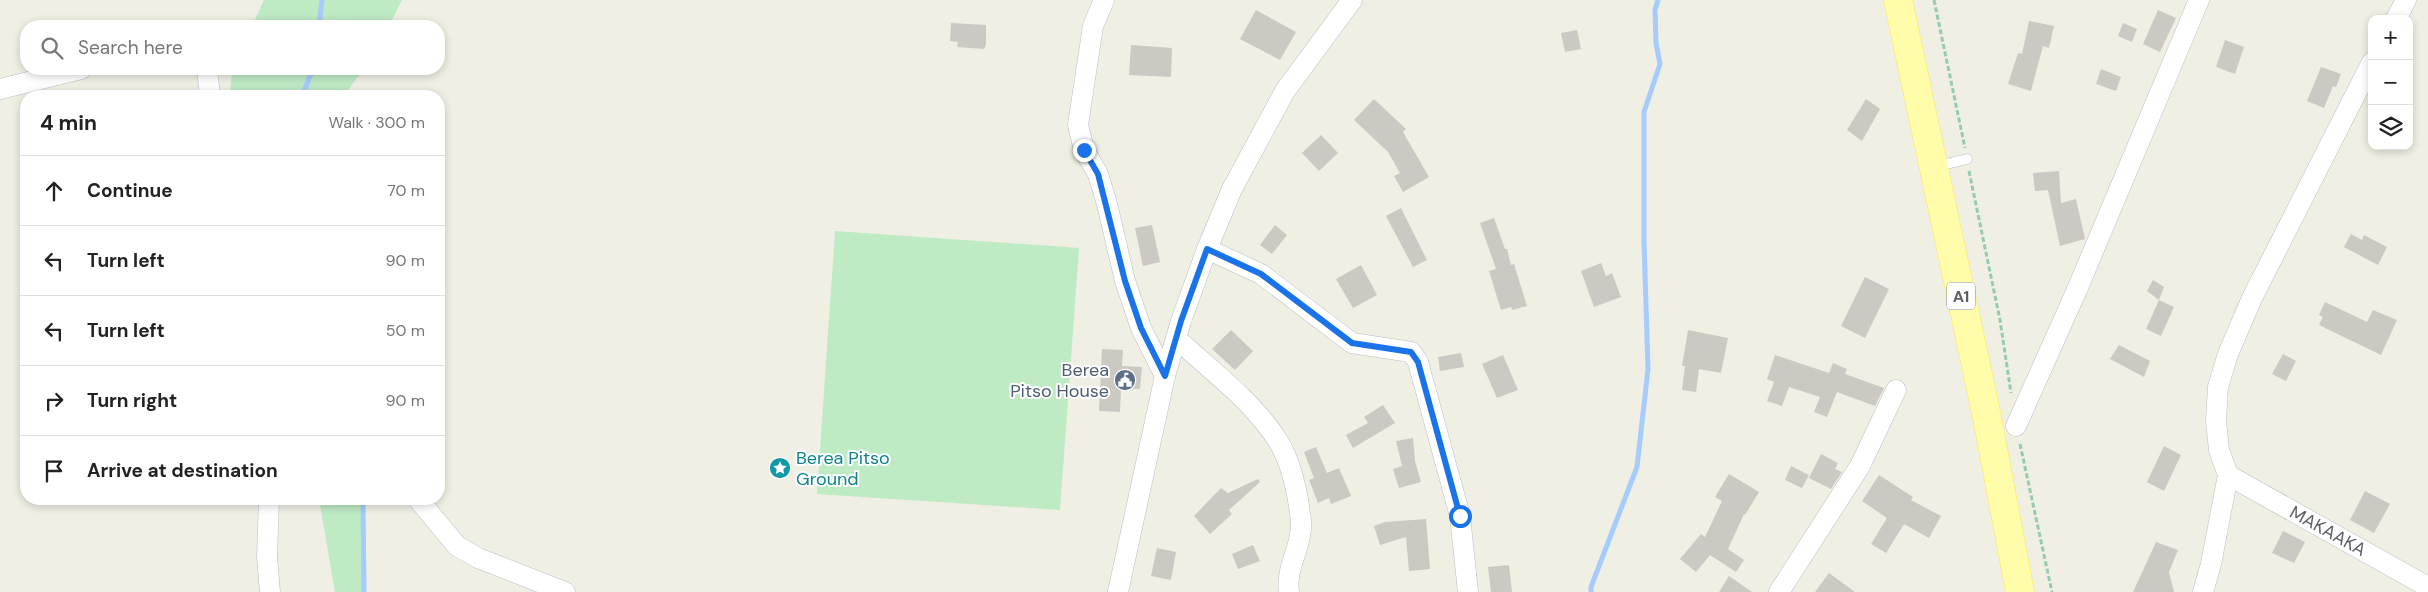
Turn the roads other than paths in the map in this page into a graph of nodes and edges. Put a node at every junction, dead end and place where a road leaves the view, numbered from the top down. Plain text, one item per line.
1 (1104, 0) edge
2 (1352, 0) edge
3 (1898, 0) edge
4 (2199, 0) edge
5 (2406, 0) edge
6 (2398, 15) edge
7 (2368, 70) edge
8 (57, 75) edge
9 (207, 75) edge
10 (0, 89) edge
11 (209, 90) edge
12 (1967, 159) road end
13 (1933, 167) junction
14 (1207, 249) junction
15 (1176, 338) junction
16 (1165, 376) junction
17 (1896, 390) dead end
18 (2016, 426) road end
19 (2228, 475) junction
20 (268, 505) edge
21 (423, 505) edge
22 (2428, 587) edge
23 (1114, 591) edge
24 (270, 592) edge
25 (565, 592) edge
26 (1289, 592) edge
27 (1468, 592) edge
28 (1779, 592) edge
29 (2020, 592) edge
30 (2202, 592) edge

1 - 16 street
2 - 14 street
3 - 13 main road, A1
4 - 18 street
5 - 6 street
7 - 19 street
8 - 10 street
9 - 11 street
12 - 13 lane
13 - 29 main road, A1
14 - 15 street
14 - 27 street
15 - 16 street
15 - 26 street
16 - 23 street
17 - 28 street
19 - 22 street, MAKAAKA
19 - 30 street
20 - 24 street
21 - 25 street

